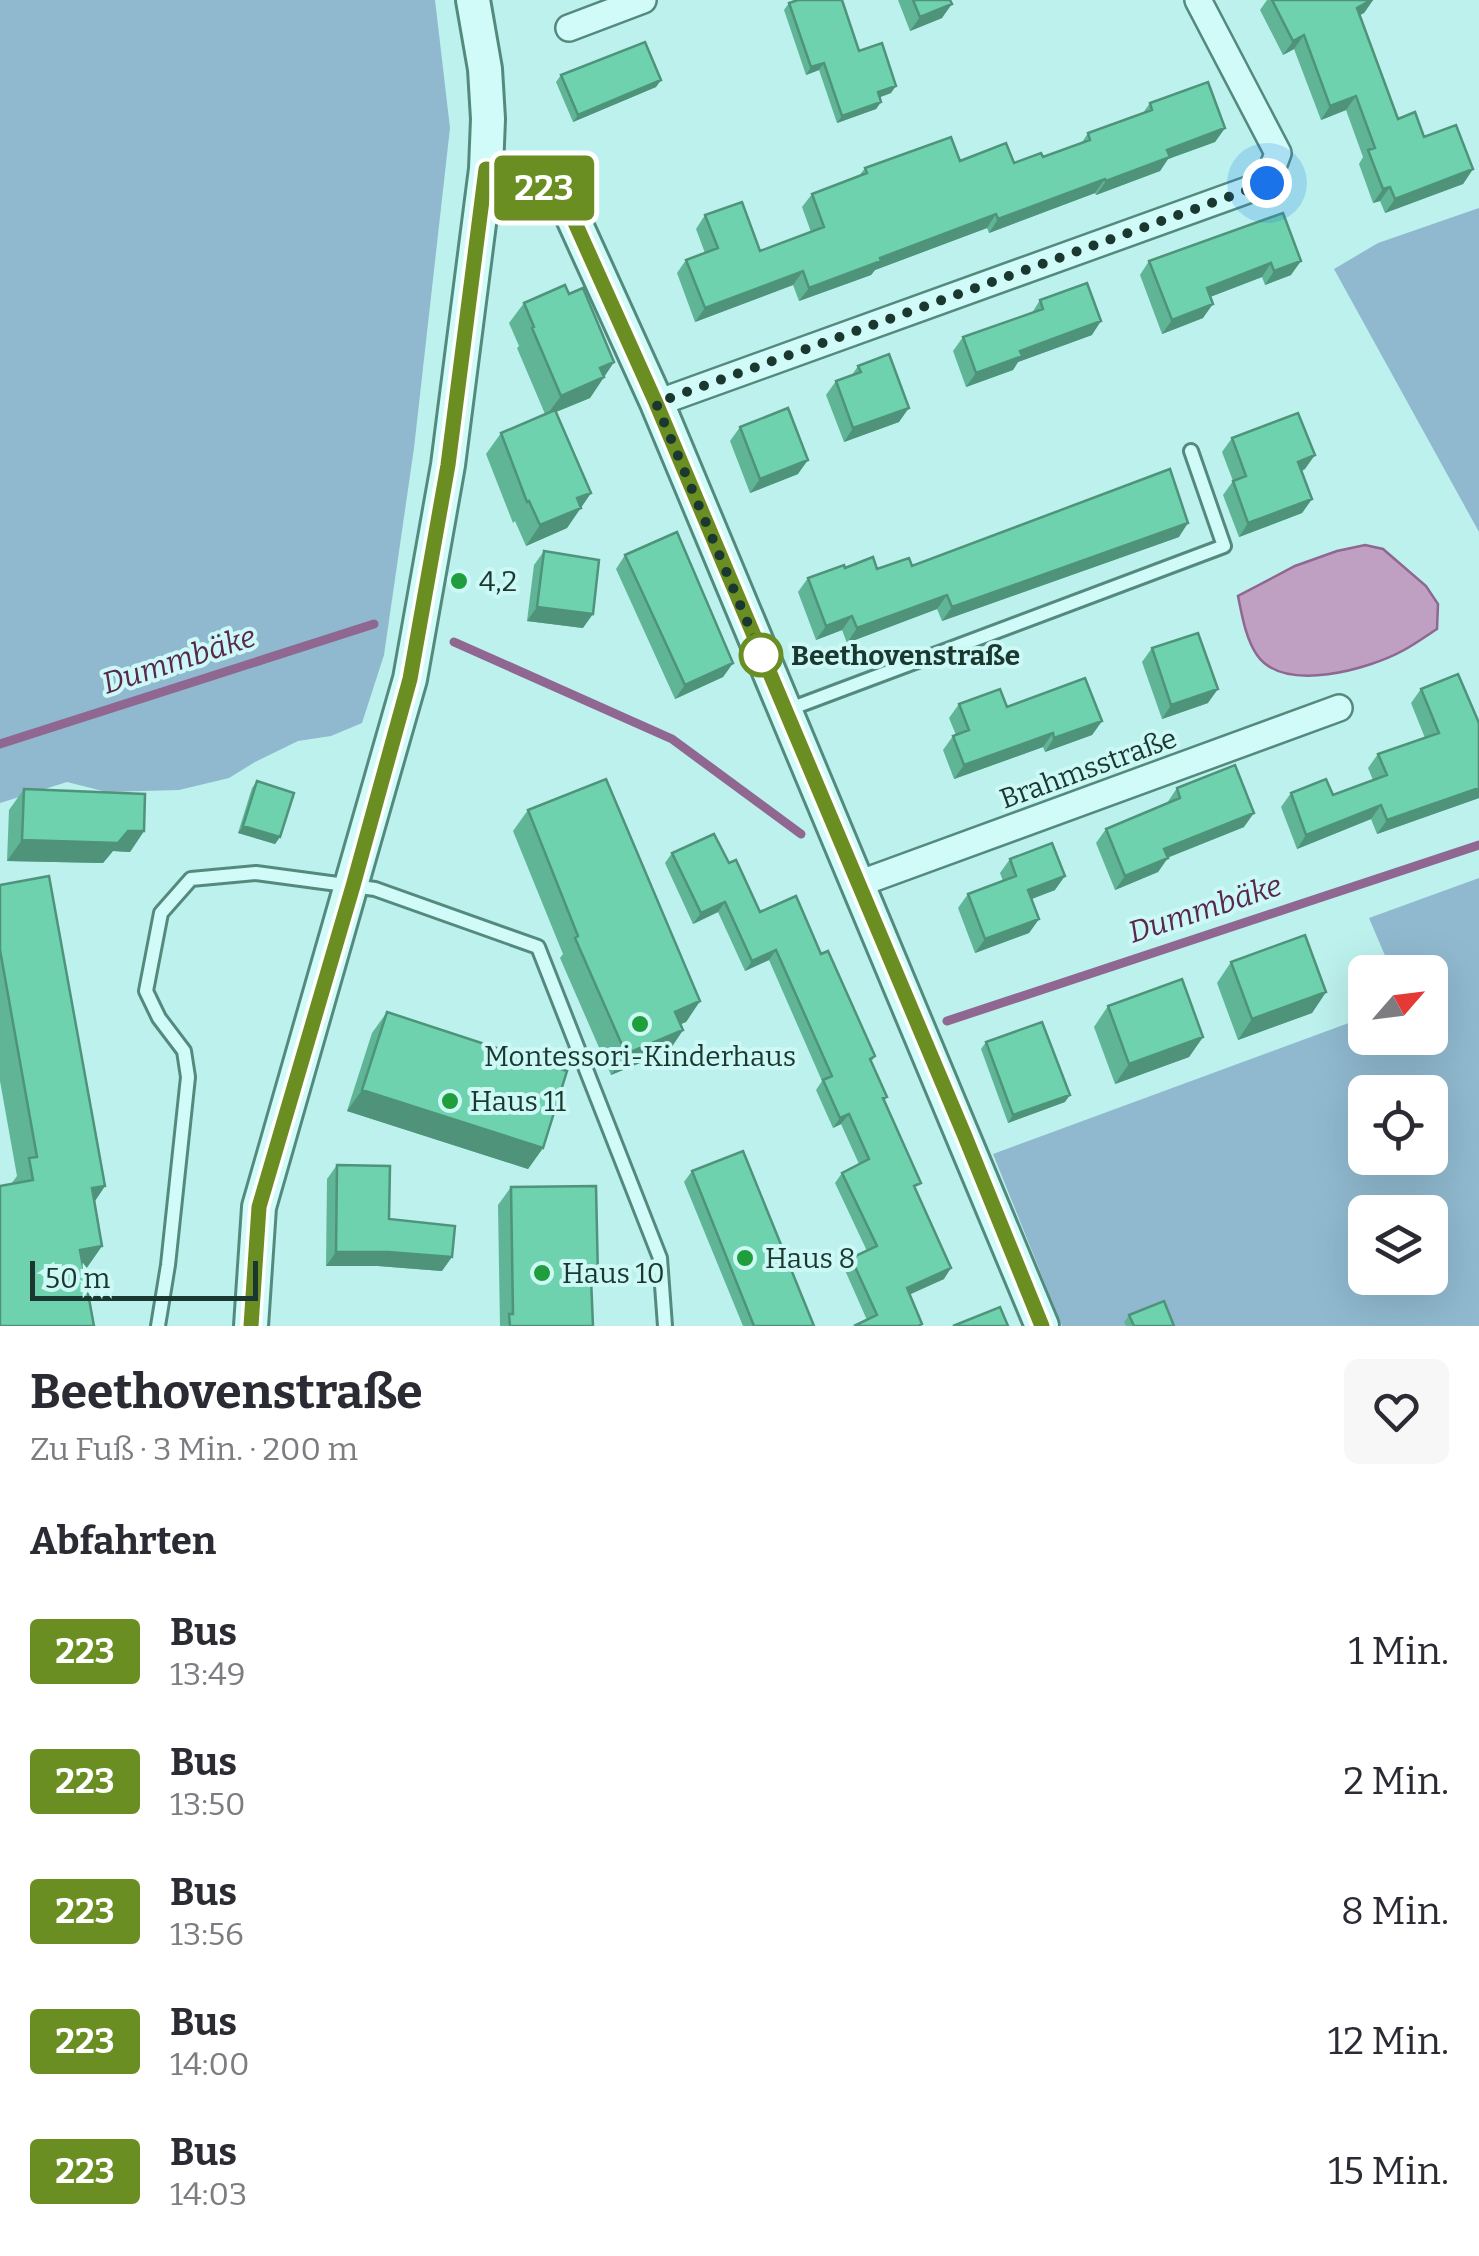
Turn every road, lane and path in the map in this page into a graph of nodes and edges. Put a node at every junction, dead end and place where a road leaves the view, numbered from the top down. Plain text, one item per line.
1 (473, 0) edge
2 (643, 0) edge
3 (1198, 0) edge
4 (569, 28) dead end
5 (486, 169) junction
6 (656, 403) junction
7 (1191, 451) dead end
8 (1338, 708) dead end
9 (784, 711) junction
10 (858, 884) junction
11 (340, 885) junction
12 (158, 1326) edge
13 (251, 1326) edge
14 (664, 1326) edge
15 (1042, 1326) edge

1 - 5 street
2 - 4 street
3 - 6 street
5 - 6 street
5 - 11 street
6 - 9 street
7 - 9 lane
8 - 10 street, Brahmsstraße
9 - 10 street
10 - 15 street
11 - 12 lane
11 - 13 street
11 - 14 lane

